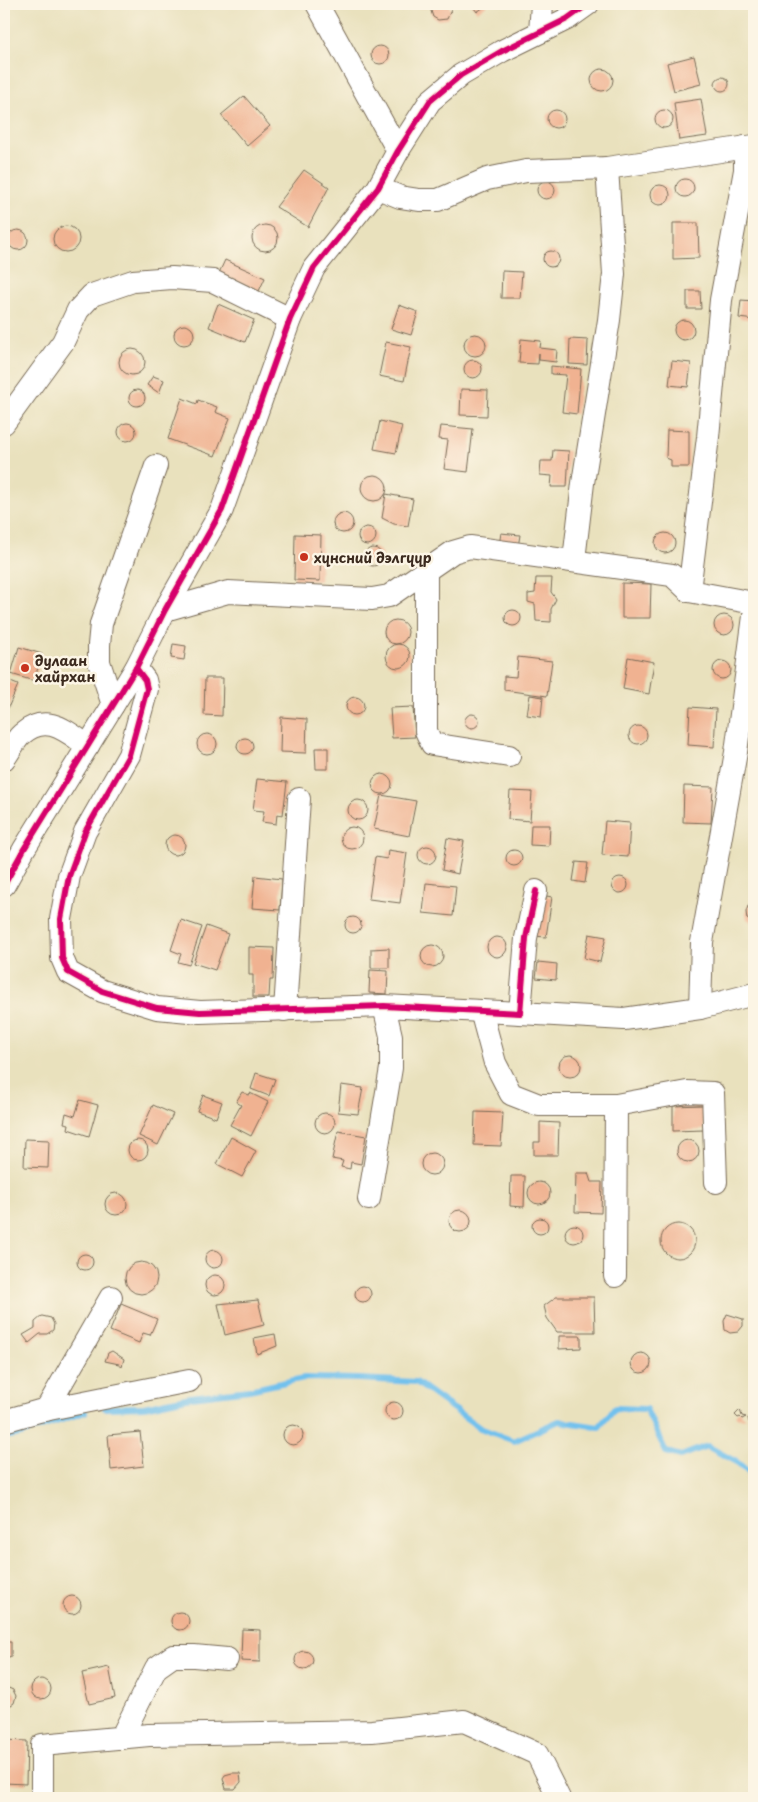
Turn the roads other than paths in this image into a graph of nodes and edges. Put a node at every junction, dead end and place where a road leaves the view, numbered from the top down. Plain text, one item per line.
1 (317, 4) edge
2 (542, 4) edge
3 (588, 4) edge
4 (540, 32) junction
5 (750, 146) edge
6 (398, 151) junction
7 (607, 168) junction
8 (378, 188) junction
9 (290, 319) junction
10 (4, 423) edge
11 (156, 466) dead end
12 (574, 560) junction
13 (426, 570) junction
14 (689, 591) junction
15 (754, 603) edge
16 (164, 610) junction
17 (754, 616) edge
18 (136, 668) junction
19 (113, 705) junction
20 (88, 746) junction
21 (509, 756) dead end
22 (4, 760) edge
23 (299, 799) dead end
24 (4, 885) edge
25 (536, 891) dead end
26 (754, 994) edge
27 (384, 1006) junction
28 (700, 1008) junction
29 (285, 1010) junction
30 (481, 1011) junction
31 (520, 1013) junction
32 (616, 1105) junction
33 (716, 1182) dead end
34 (369, 1199) dead end
35 (615, 1276) dead end
36 (111, 1297) dead end
37 (189, 1381) dead end
38 (46, 1410) junction
39 (4, 1420) edge
40 (227, 1659) dead end
41 (121, 1738) junction
42 (42, 1798) edge
43 (559, 1798) edge

1 - 6 street
2 - 4 street
3 - 4 street
4 - 6 street
5 - 7 street
5 - 14 street
6 - 8 street
7 - 8 street
7 - 12 street
8 - 9 street
9 - 10 street
9 - 16 street
11 - 19 street
12 - 13 street
12 - 14 street
13 - 16 street
13 - 21 street
14 - 15 street
16 - 18 street
17 - 28 street
18 - 19 street
18 - 29 street
19 - 20 street
20 - 22 street
20 - 24 street
23 - 29 street
25 - 31 street
26 - 28 street
27 - 29 street
27 - 30 street
27 - 34 street
28 - 31 street
30 - 31 street
30 - 32 street
32 - 33 street
32 - 35 street
36 - 38 street
37 - 38 street
38 - 39 street
40 - 41 street
41 - 42 street
41 - 43 street

